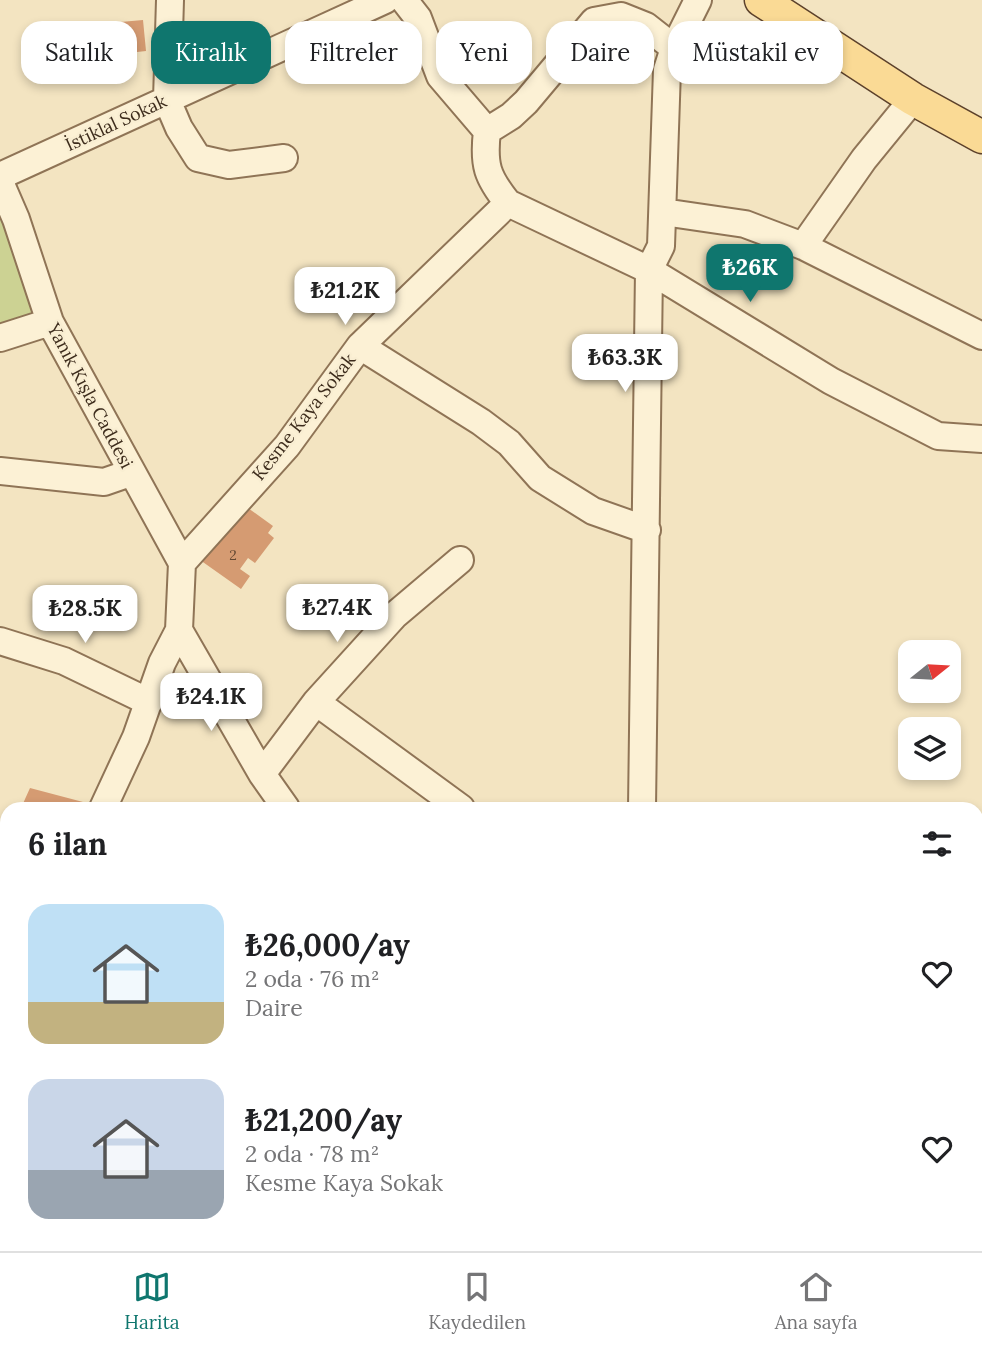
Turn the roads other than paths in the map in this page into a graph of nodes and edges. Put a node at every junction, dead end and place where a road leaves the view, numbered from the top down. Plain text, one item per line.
1 (170, 0) edge
2 (385, 0) edge
3 (404, 0) edge
4 (698, 0) edge
5 (761, 0) edge
6 (688, 21) edge
7 (668, 43) edge
8 (668, 67) edge
9 (914, 99) junction
10 (167, 100) junction
11 (979, 129) edge
12 (487, 131) junction
13 (284, 158) dead end
14 (0, 179) edge
15 (508, 203) junction
16 (663, 212) junction
17 (803, 246) junction
18 (649, 270) junction
19 (50, 322) junction
20 (982, 336) edge
21 (0, 338) edge
22 (360, 345) junction
23 (982, 439) edge
24 (0, 471) edge
25 (130, 473) junction
26 (648, 530) junction
27 (460, 560) dead end
28 (181, 563) junction
29 (179, 630) junction
30 (0, 641) edge
31 (149, 702) junction
32 (316, 702) junction
33 (262, 774) junction
34 (106, 802) edge
35 (282, 802) edge
36 (453, 802) edge
37 (642, 802) edge

1 - 10 street
2 - 10 street, İstiklal Sokak
3 - 12 street
4 - 6 street
5 - 9 main road
7 - 12 street
8 - 16 street
9 - 11 main road
9 - 17 street
10 - 13 street
10 - 14 street, İstiklal Sokak
12 - 15 street
14 - 19 street, Yanık Kışla Caddesi
15 - 18 street
15 - 22 street, Kesme Kaya Sokak
16 - 17 street
16 - 18 street
17 - 20 street
18 - 23 street
18 - 26 street
19 - 21 street
19 - 25 street, Yanık Kışla Caddesi
22 - 26 street
22 - 28 street, Kesme Kaya Sokak
24 - 25 street
25 - 28 street, Yanık Kışla Caddesi
26 - 37 street
27 - 32 street
28 - 29 street
29 - 31 street
29 - 33 street
30 - 31 street
31 - 34 street
32 - 33 street
32 - 36 street
33 - 35 street

